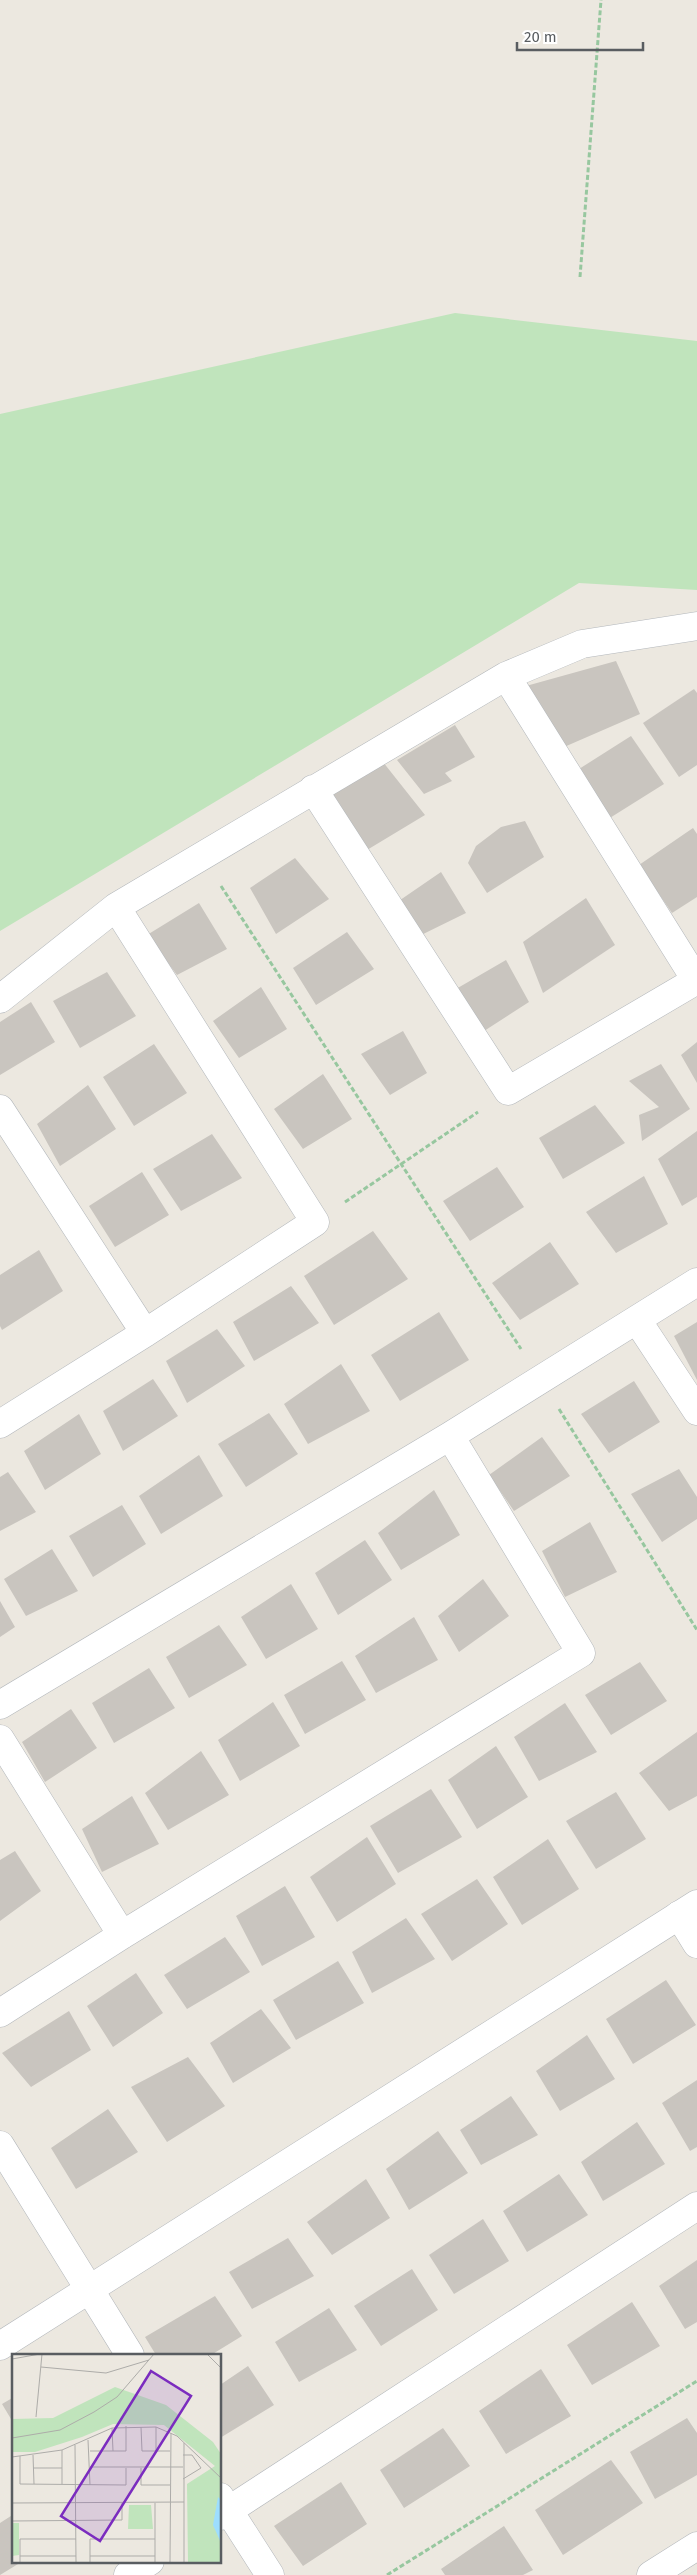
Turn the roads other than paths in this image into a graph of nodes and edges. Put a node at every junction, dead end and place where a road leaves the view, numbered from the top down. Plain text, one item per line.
1 (697, 626) edge
2 (506, 676) junction
3 (314, 789) junction
4 (116, 908) junction
5 (697, 980) edge
6 (0, 999) edge
7 (0, 1109) edge
8 (697, 1282) edge
9 (637, 1320) junction
10 (145, 1333) junction
11 (697, 1411) edge
12 (0, 1424) edge
13 (450, 1436) junction
14 (0, 1705) edge
15 (0, 1739) edge
16 (688, 1910) edge
17 (122, 1934) junction
18 (697, 1944) edge
19 (0, 2013) edge
20 (0, 2145) edge
21 (697, 2206) edge
22 (89, 2291) junction
23 (0, 2346) edge
24 (129, 2354) edge
25 (223, 2508) edge
26 (697, 2546) edge
27 (148, 2562) edge
28 (128, 2575) edge
29 (270, 2575) edge
30 (651, 2575) edge

1 - 2 street
2 - 3 street
2 - 5 street
3 - 4 street
3 - 5 street
4 - 6 street
4 - 10 street
7 - 10 street
8 - 9 street
9 - 11 street
9 - 13 street
10 - 12 street
13 - 14 street
13 - 17 street
15 - 17 street
16 - 18 street
16 - 22 street
17 - 19 street
20 - 22 street
21 - 25 street
22 - 23 street
22 - 24 street
25 - 29 street
26 - 30 street
27 - 28 street

